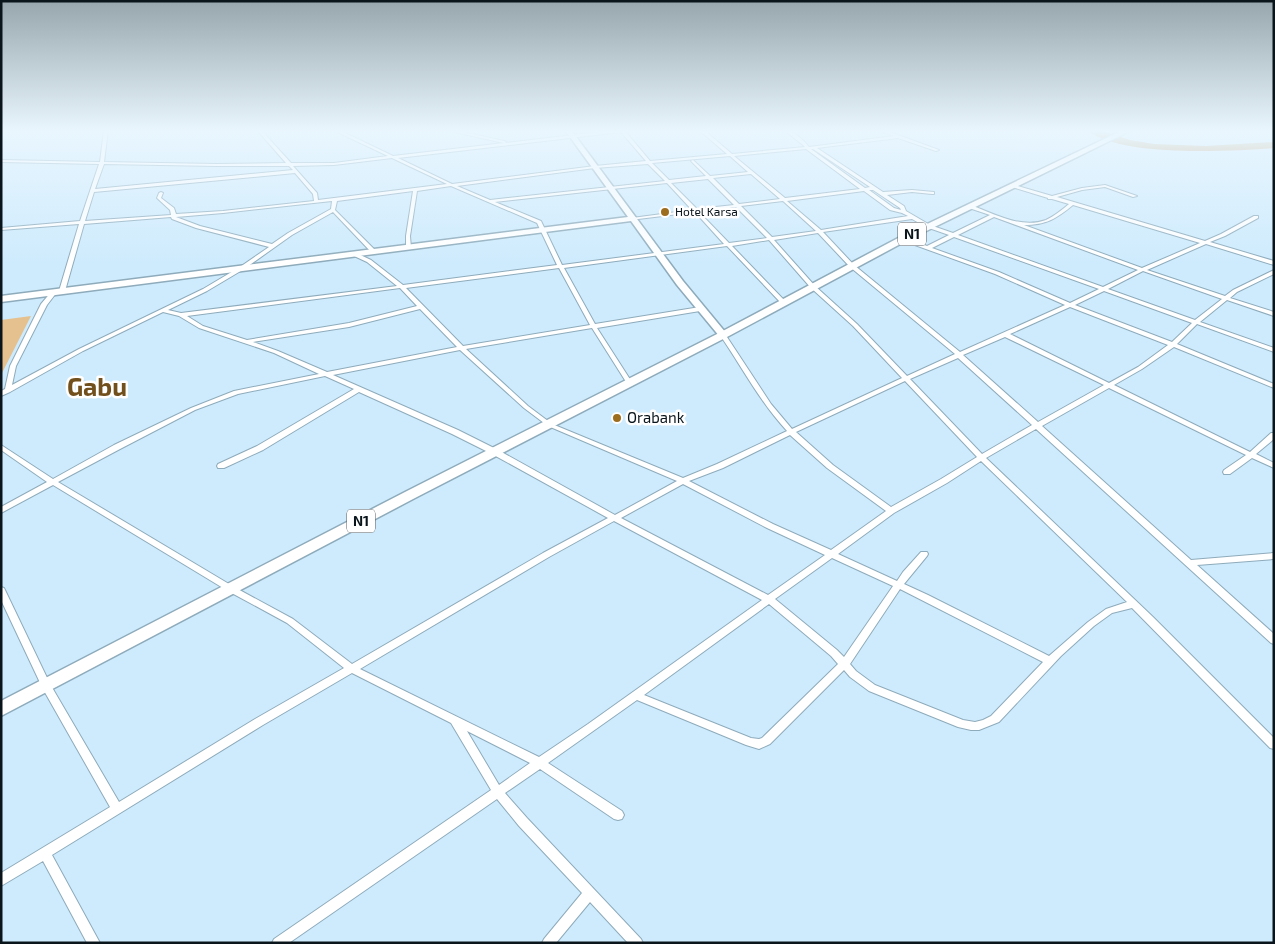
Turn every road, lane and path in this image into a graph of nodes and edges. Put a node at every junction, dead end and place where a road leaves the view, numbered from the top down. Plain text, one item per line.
1 (98, 174) edge
2 (279, 174) edge
3 (299, 174) edge
4 (428, 174) edge
5 (552, 174) edge
6 (599, 174) edge
7 (662, 174) edge
8 (705, 174) edge
9 (740, 174) edge
10 (752, 174) edge
11 (844, 174) edge
12 (853, 174) edge
13 (1038, 174) edge
14 (708, 177) junction
15 (669, 181) junction
16 (454, 186) junction
17 (1014, 186) junction
18 (609, 188) junction
19 (874, 188) junction
20 (864, 190) junction
21 (92, 191) junction
22 (415, 191) junction
23 (161, 193) dead end
24 (932, 193) dead end
25 (882, 194) junction
26 (1135, 196) dead end
27 (1050, 198) junction
28 (783, 199) junction
29 (336, 200) junction
30 (487, 201) junction
31 (316, 202) junction
32 (1071, 204) junction
33 (735, 205) junction
34 (971, 207) junction
35 (333, 210) junction
36 (696, 210) junction
37 (904, 212) junction
38 (173, 216) junction
39 (992, 216) junction
40 (914, 217) junction
41 (1256, 217) dead end
42 (632, 219) junction
43 (1011, 222) junction
44 (83, 223) junction
45 (928, 226) junction
46 (1, 229) edge
47 (543, 231) junction
48 (820, 231) junction
49 (955, 234) junction
50 (770, 238) junction
51 (903, 239) junction
52 (1204, 242) junction
53 (726, 244) junction
54 (272, 246) junction
55 (409, 247) junction
56 (927, 248) junction
57 (374, 252) junction
58 (658, 253) junction
59 (354, 254) junction
60 (1274, 263) edge
61 (852, 266) junction
62 (561, 267) junction
63 (242, 268) junction
64 (1143, 270) junction
65 (1274, 272) edge
66 (402, 287) junction
67 (813, 287) junction
68 (1103, 288) junction
69 (58, 291) junction
70 (1225, 298) junction
71 (1, 299) edge
72 (783, 302) junction
73 (1070, 306) junction
74 (421, 307) junction
75 (700, 309) junction
76 (165, 310) junction
77 (1274, 314) edge
78 (181, 315) junction
79 (1196, 322) junction
80 (595, 327) junction
81 (1004, 334) junction
82 (722, 336) junction
83 (248, 342) junction
84 (1173, 345) junction
85 (461, 348) junction
86 (1274, 350) edge
87 (958, 354) junction
88 (323, 374) junction
89 (907, 379) junction
90 (630, 384) junction
91 (1106, 385) junction
92 (1274, 386) edge
93 (358, 390) junction
94 (8, 391) junction
95 (1, 394) edge
96 (550, 425) junction
97 (1037, 426) junction
98 (791, 431) junction
99 (1274, 435) edge
100 (1, 447) edge
101 (495, 452) junction
102 (1251, 456) junction
103 (981, 457) junction
104 (221, 466) dead end
105 (1274, 466) edge
106 (1227, 472) dead end
107 (683, 481) junction
108 (53, 482) junction
109 (1, 510) edge
110 (891, 511) junction
111 (614, 518) junction
112 (833, 554) junction
113 (924, 554) dead end
114 (1274, 556) edge
115 (1189, 563) junction
116 (898, 585) junction
117 (230, 589) junction
118 (1, 590) edge
119 (770, 600) junction
120 (1133, 604) junction
121 (1274, 640) edge
122 (1050, 660) junction
123 (845, 663) junction
124 (352, 669) junction
125 (46, 686) junction
126 (635, 695) junction
127 (1, 709) edge
128 (455, 721) junction
129 (1274, 745) edge
130 (540, 763) junction
131 (498, 792) junction
132 (117, 809) junction
133 (618, 815) dead end
134 (45, 853) junction
135 (1, 880) edge
136 (590, 892) junction
137 (94, 943) edge
138 (278, 943) edge
139 (548, 943) edge
140 (637, 943) edge

1 - 21 street
2 - 21 street
3 - 31 street
4 - 16 street
5 - 16 street
6 - 18 main road
7 - 15 street
8 - 14 street
9 - 14 street
10 - 28 street
11 - 20 street
12 - 19 street
13 - 17 main road, N1
14 - 15 street
14 - 33 street
15 - 18 street
15 - 36 street
16 - 22 street
16 - 30 street
17 - 27 street
17 - 34 main road, N1
18 - 30 street
18 - 42 main road
19 - 20 street
19 - 25 street
20 - 28 street
20 - 37 street
21 - 44 street
22 - 29 street
22 - 55 street
23 - 38 street
24 - 25 street
25 - 37 street
26 - 27 street
27 - 32 street
28 - 33 street
28 - 48 street
29 - 31 street
29 - 35 street
30 - 47 street
31 - 38 street
32 - 43 street
32 - 52 street
33 - 36 street
33 - 50 street
34 - 39 street
34 - 45 main road, N1
35 - 54 street
35 - 57 street
36 - 42 street
36 - 53 street
37 - 40 street
38 - 44 street
38 - 54 street
39 - 43 street
39 - 49 street
40 - 45 street
40 - 48 street
41 - 52 street
42 - 47 main road
42 - 58 main road
43 - 64 street
44 - 46 street
44 - 69 street
45 - 49 street
45 - 51 main road, N1
47 - 55 main road
47 - 62 street
48 - 50 street
48 - 61 street
49 - 56 street
49 - 68 street
50 - 53 street
50 - 67 street
51 - 56 street
51 - 61 main road, N1
52 - 60 street
52 - 64 street
53 - 58 street
53 - 72 street
54 - 63 street
55 - 57 main road
56 - 73 street
57 - 59 main road
58 - 62 street
58 - 75 main road
59 - 63 main road
59 - 66 street
61 - 67 main road, N1
61 - 87 street
62 - 66 street
62 - 80 street
63 - 69 main road
63 - 76 street
64 - 68 street
64 - 70 street
65 - 70 street
66 - 74 street
66 - 78 street
67 - 72 main road, N1
67 - 89 street
68 - 73 street
68 - 79 street
69 - 71 main road
69 - 94 street
70 - 77 street
70 - 79 street
72 - 82 main road, N1
73 - 81 street
73 - 84 street
74 - 83 street
74 - 85 street
75 - 80 street
75 - 82 main road
76 - 78 street
76 - 94 street
78 - 83 street
79 - 84 street
79 - 86 street
80 - 85 street
80 - 90 street
81 - 87 street
81 - 91 street
82 - 90 main road, N1
82 - 98 street
83 - 88 street
84 - 91 street
84 - 92 street
85 - 88 street
85 - 96 street
87 - 89 street
87 - 97 street
88 - 93 street
88 - 108 street
89 - 98 street
89 - 103 street
90 - 96 main road, N1
91 - 97 street
91 - 102 street
93 - 101 street
93 - 104 street
94 - 95 street
96 - 101 main road, N1
96 - 107 street
97 - 103 street
97 - 115 street
98 - 107 street
98 - 110 street
99 - 102 street
100 - 108 street
101 - 111 street
101 - 117 main road, N1
102 - 105 street
102 - 106 street
103 - 110 street
103 - 120 street
107 - 111 street
107 - 112 street
108 - 109 street
108 - 117 street
110 - 112 street
111 - 119 street
111 - 124 street
112 - 116 street
112 - 119 street
113 - 116 street
114 - 115 street
115 - 121 street
116 - 122 street
116 - 123 street
117 - 124 street
117 - 125 main road, N1
118 - 125 street
119 - 123 street
119 - 126 street
120 - 122 street
120 - 129 street
122 - 123 street
123 - 126 street
124 - 128 street
124 - 132 street
125 - 127 main road, N1
125 - 132 street
126 - 130 street
128 - 130 street
128 - 131 street
130 - 131 street
130 - 133 street
131 - 136 street
131 - 138 street
132 - 134 street
134 - 135 street
134 - 137 street
136 - 139 street
136 - 140 street

